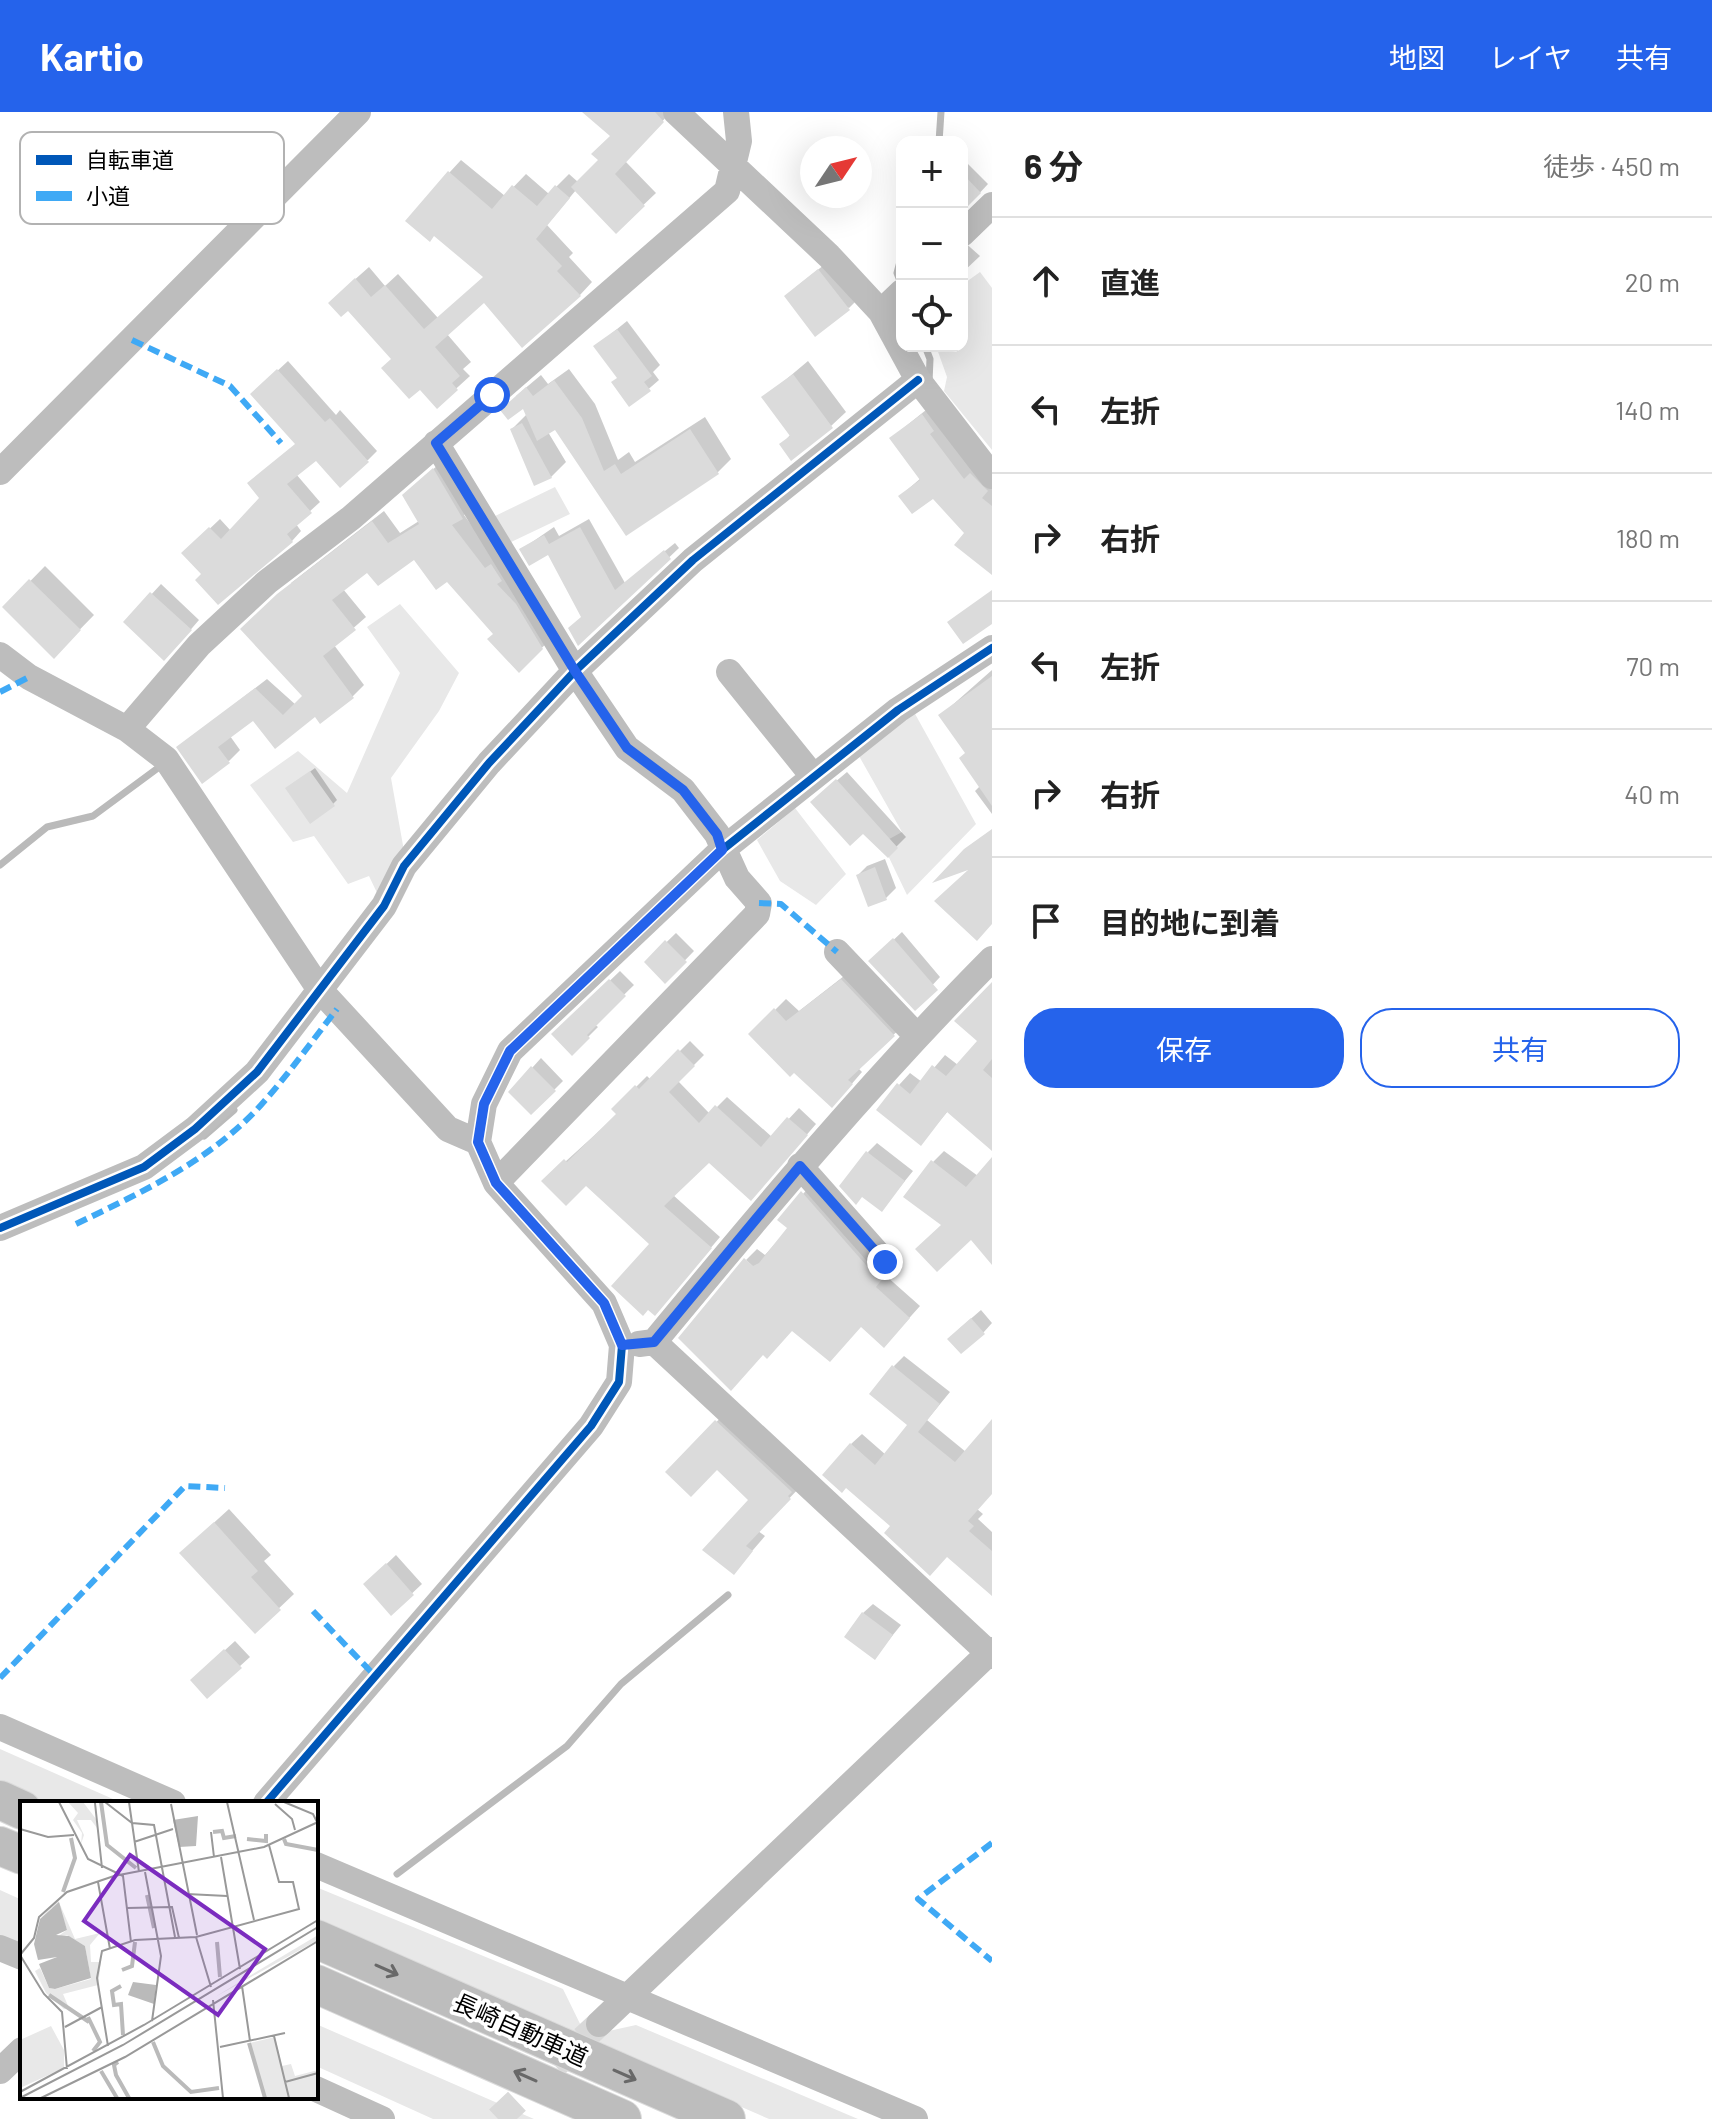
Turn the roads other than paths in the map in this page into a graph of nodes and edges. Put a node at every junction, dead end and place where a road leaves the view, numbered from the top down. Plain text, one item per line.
1 (358, 112) edge
2 (676, 112) edge
3 (736, 112) edge
4 (733, 169) junction
5 (284, 186) edge
6 (992, 205) edge
7 (247, 224) edge
8 (968, 228) edge
9 (892, 301) edge
10 (918, 380) junction
11 (436, 443) junction
12 (0, 472) edge
13 (992, 476) edge
14 (992, 648) edge
15 (0, 655) edge
16 (729, 672) dead end
17 (581, 681) junction
18 (127, 729) junction
19 (812, 775) junction
20 (722, 850) junction
21 (837, 952) dead end
22 (992, 959) edge
23 (329, 999) junction
24 (916, 1035) junction
25 (478, 1142) junction
26 (800, 1166) junction
27 (496, 1183) junction
28 (0, 1228) edge
29 (885, 1262) dead end
30 (654, 1342) junction
31 (622, 1345) junction
32 (991, 1653) edge
33 (0, 1727) edge
34 (0, 1800) edge
35 (168, 1801) edge
36 (268, 1801) edge
37 (20, 1809) edge
38 (0, 1846) edge
39 (20, 1854) edge
40 (318, 1866) edge
41 (318, 1940) edge
42 (0, 1948) edge
43 (20, 1956) edge
44 (318, 1985) edge
45 (627, 1995) junction
46 (599, 2024) tunnel mouth
47 (20, 2052) edge
48 (0, 2071) edge
49 (318, 2090) edge
50 (382, 2119) edge
51 (622, 2119) edge
52 (726, 2119) edge
53 (915, 2119) edge

1 - 5 street
2 - 4 street
3 - 4 street
4 - 9 street
4 - 11 street
6 - 8 street
7 - 12 street
9 - 10 street
10 - 13 street
10 - 17 street
11 - 17 street
11 - 18 street
14 - 19 street
15 - 18 street
16 - 19 street
17 - 20 street
17 - 23 street
18 - 23 street
19 - 20 street
20 - 25 street
20 - 27 street
21 - 24 street
22 - 24 street
23 - 25 street
23 - 28 street
24 - 26 street
25 - 27 street
26 - 29 street
26 - 30 street
27 - 31 street
30 - 31 street
30 - 32 street
31 - 36 street
32 - 45 street
33 - 35 street
34 - 37 highway
38 - 39 highway
40 - 45 street
41 -> 52 highway, 長崎自動車道
42 - 43 street
51 -> 44 highway, 長崎自動車道
45 - 46 street
45 - 53 street
47 - 48 street
49 - 50 street

